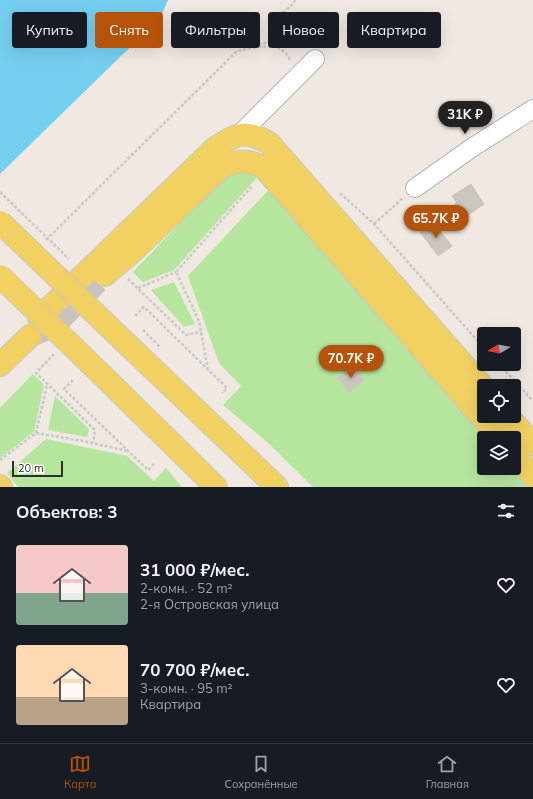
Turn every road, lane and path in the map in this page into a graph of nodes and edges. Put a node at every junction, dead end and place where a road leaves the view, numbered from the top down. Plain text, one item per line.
1 (295, 0) edge
2 (260, 45) edge
3 (260, 47) edge
4 (252, 48) edge
5 (316, 59) dead end
6 (299, 76) junction
7 (533, 108) edge
8 (240, 134) junction
9 (256, 181) dead end
10 (415, 188) joint
11 (340, 192) dead end
12 (0, 222) edge
13 (374, 224) junction
14 (45, 241) dead end
15 (176, 272) junction
16 (105, 275) tunnel mouth
17 (0, 276) edge
18 (135, 316) dead end
19 (201, 332) junction
20 (477, 340) edge
21 (0, 365) edge
22 (208, 370) junction
23 (505, 371) edge
24 (74, 380) dead end
25 (477, 380) edge
26 (222, 393) dead end
27 (533, 401) edge
28 (514, 423) edge
29 (494, 431) edge
30 (36, 433) junction
31 (93, 443) junction
32 (533, 444) edge
33 (129, 452) junction
34 (0, 460) edge
35 (521, 462) edge
36 (154, 464) dead end
37 (533, 476) edge
38 (216, 487) edge
39 (278, 487) edge

1 - 2 path
3 - 6 path
4 - 14 path
5 - 6 street
6 - 8 street
7 - 10 street
8 - 21 main road
8 - 25 main road
9 - 15 path
10 - 13 path
11 - 13 path
12 - 39 main road, bridge
13 - 20 path
15 - 19 path
15 - 19 path
16 - 29 main road
17 - 38 main road, bridge
18 - 22 path
19 - 22 path
22 - 26 path
23 - 27 path
24 - 33 path
28 - 32 main road
30 - 31 path
30 - 31 path
30 - 34 path
31 - 33 path
33 - 36 path
35 - 37 main road

